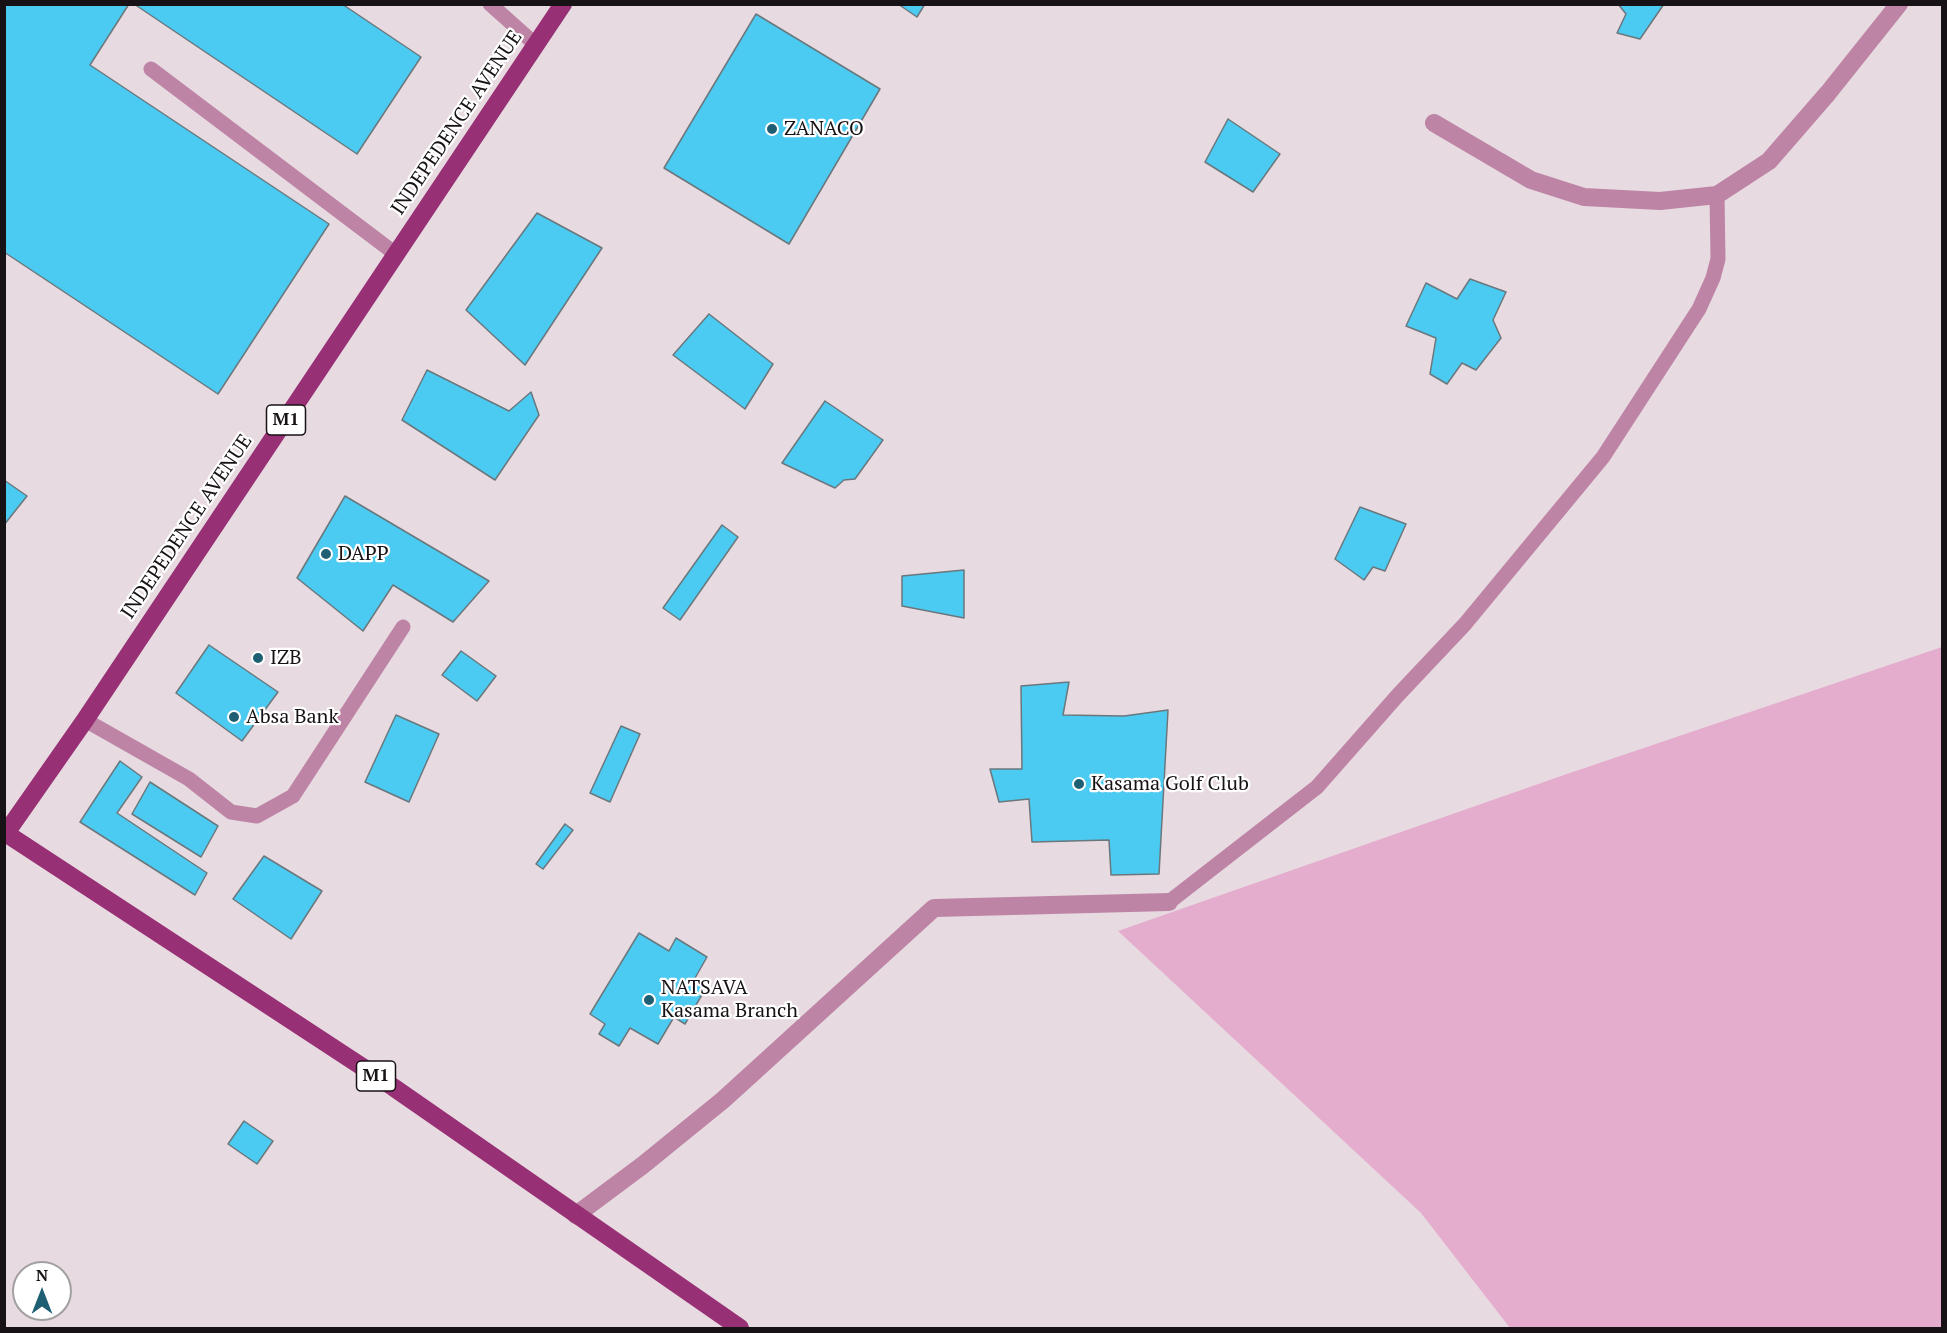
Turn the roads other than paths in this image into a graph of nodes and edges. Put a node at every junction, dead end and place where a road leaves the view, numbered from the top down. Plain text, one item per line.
1 (490, 4) edge
2 (563, 4) edge
3 (1899, 4) edge
4 (536, 45) junction
5 (151, 69) dead end
6 (1434, 123) dead end
7 (1717, 195) junction
8 (397, 255) junction
9 (403, 627) dead end
10 (85, 720) junction
11 (5, 834) edge
12 (1169, 902) joint
13 (576, 1215) junction
14 (740, 1329) edge

1 - 4 lane
2 - 4 main road, INDEPEDENCE AVENUE / M1
3 - 7 street
4 - 8 main road, INDEPEDENCE AVENUE / M1
5 - 8 lane
6 - 7 street
7 - 12 lane
8 - 10 main road, INDEPEDENCE AVENUE / M1
9 - 10 lane
10 - 11 main road, INDEPEDENCE AVENUE / M1
11 - 13 main road, M1
12 - 13 street
13 - 14 main road, M1

